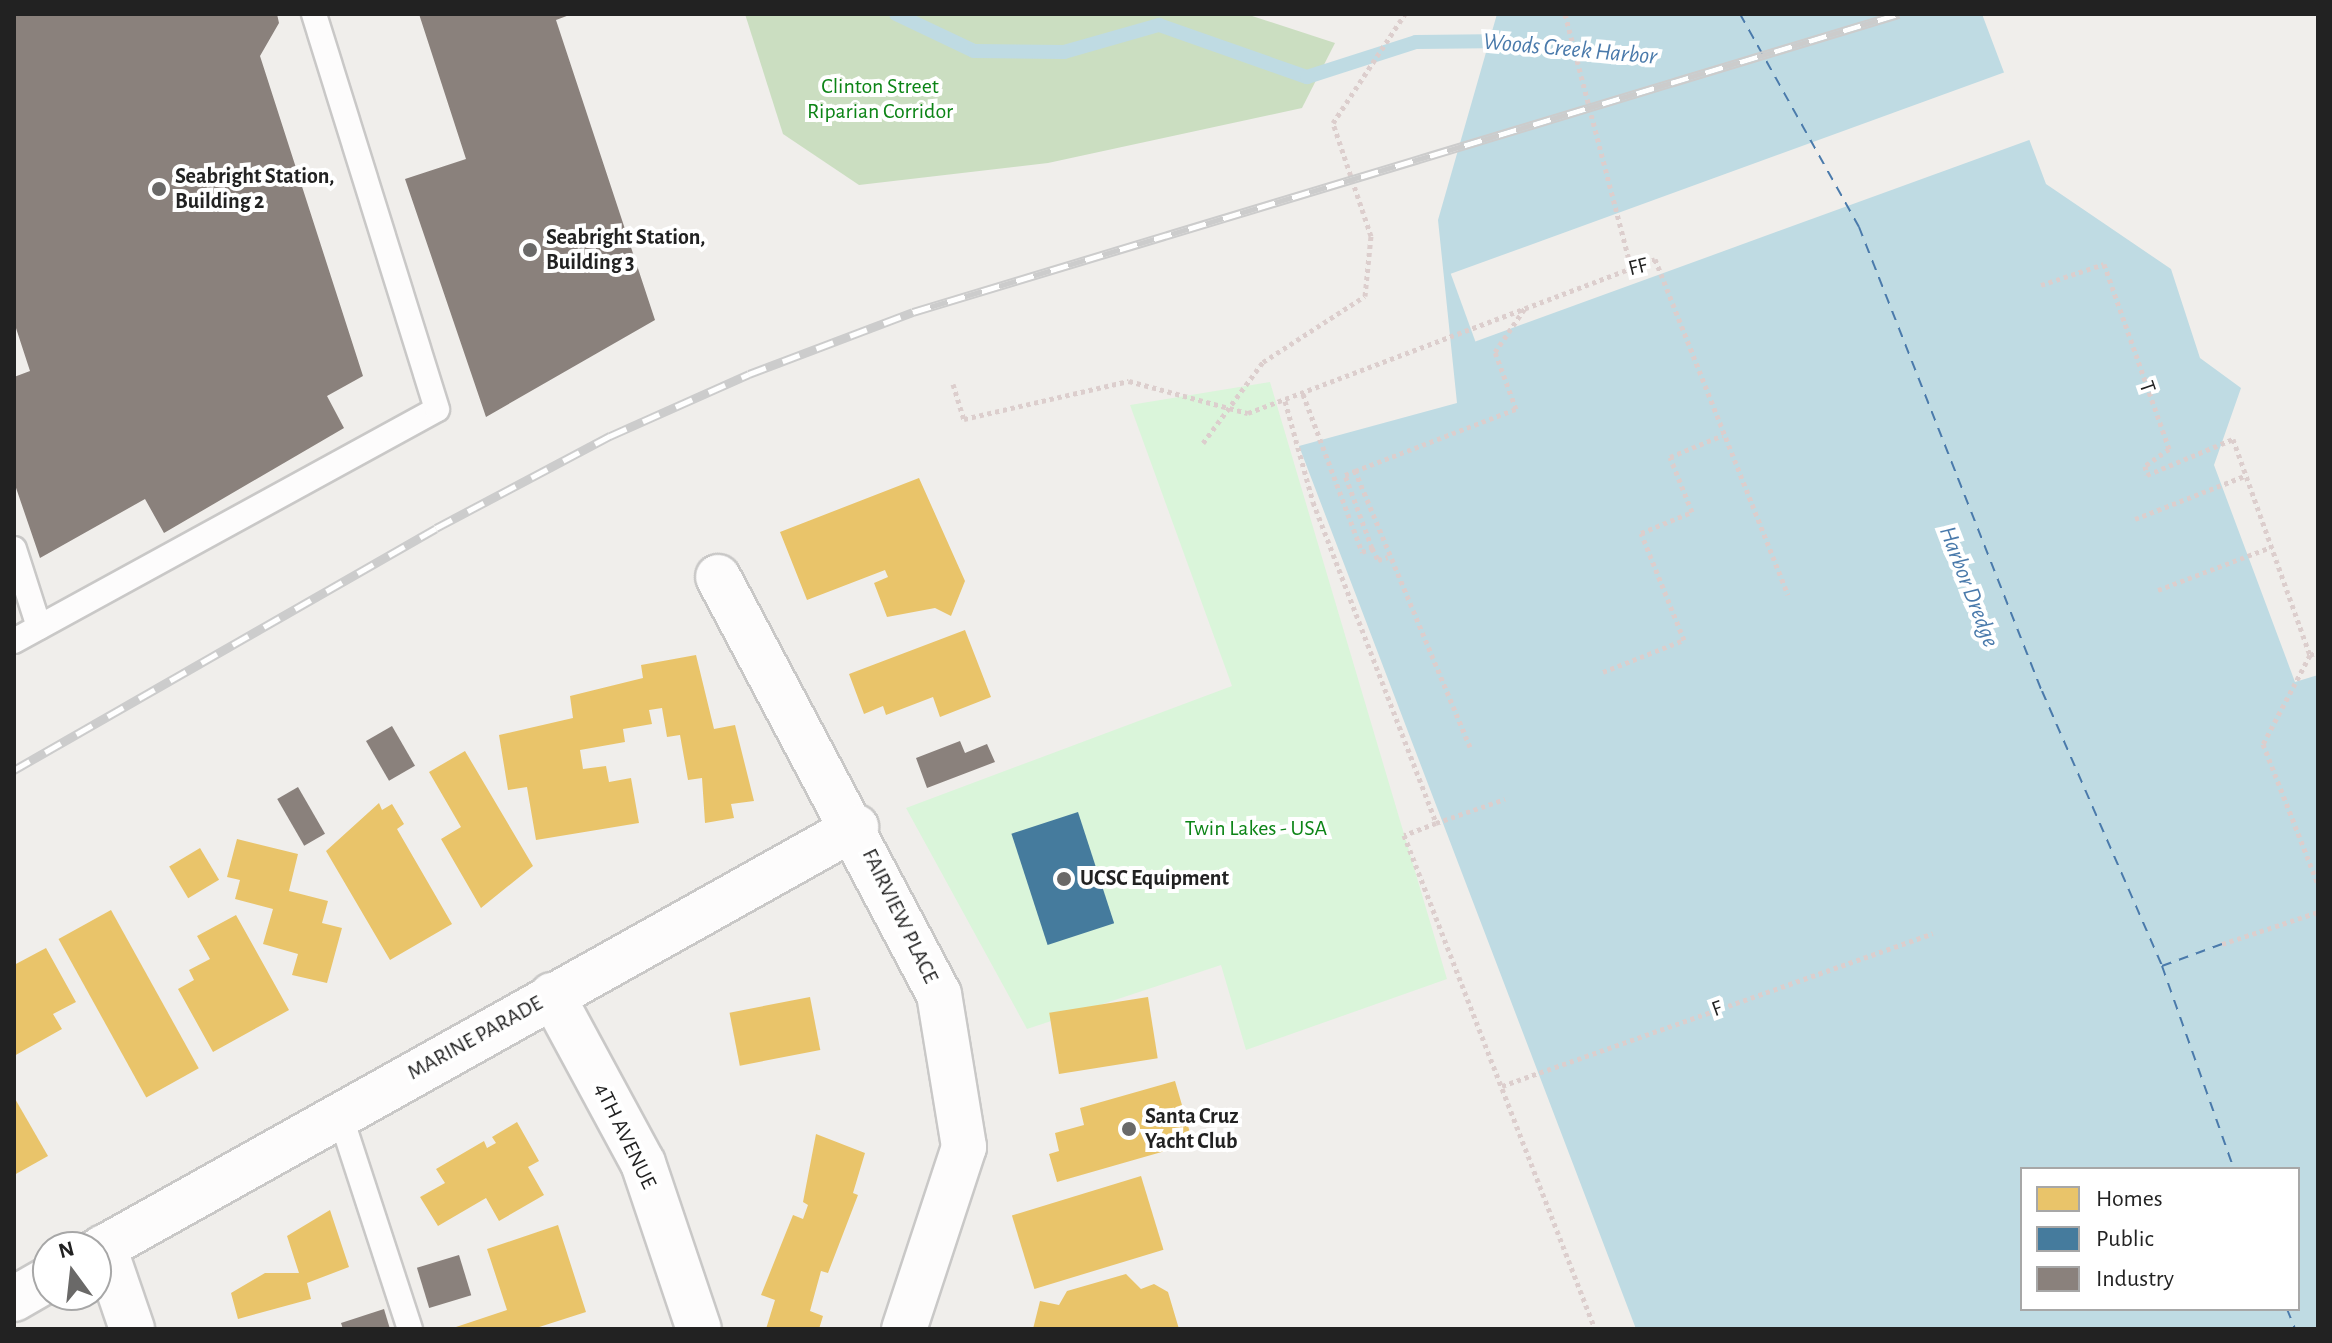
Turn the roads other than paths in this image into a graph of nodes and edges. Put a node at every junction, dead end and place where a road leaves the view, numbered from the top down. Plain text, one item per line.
1 (314, 14) edge
2 (14, 549) edge
3 (718, 577) dead end
4 (39, 627) junction
5 (14, 641) edge
6 (856, 827) junction
7 (552, 995) junction
8 (340, 1115) junction
9 (112, 1243) edge
10 (112, 1280) edge
11 (32, 1288) edge
12 (14, 1299) edge
13 (132, 1329) edge
14 (410, 1329) edge
15 (699, 1329) edge
16 (904, 1329) edge

1 - 4 lane
2 - 4 lane
3 - 6 street, FAIRVIEW PLACE
4 - 5 lane
6 - 7 street, MARINE PARADE
6 - 16 street, FAIRVIEW PLACE
7 - 8 street, MARINE PARADE
7 - 15 street, 4TH AVENUE
8 - 9 street, MARINE PARADE
8 - 14 lane
10 - 13 street
11 - 12 street

